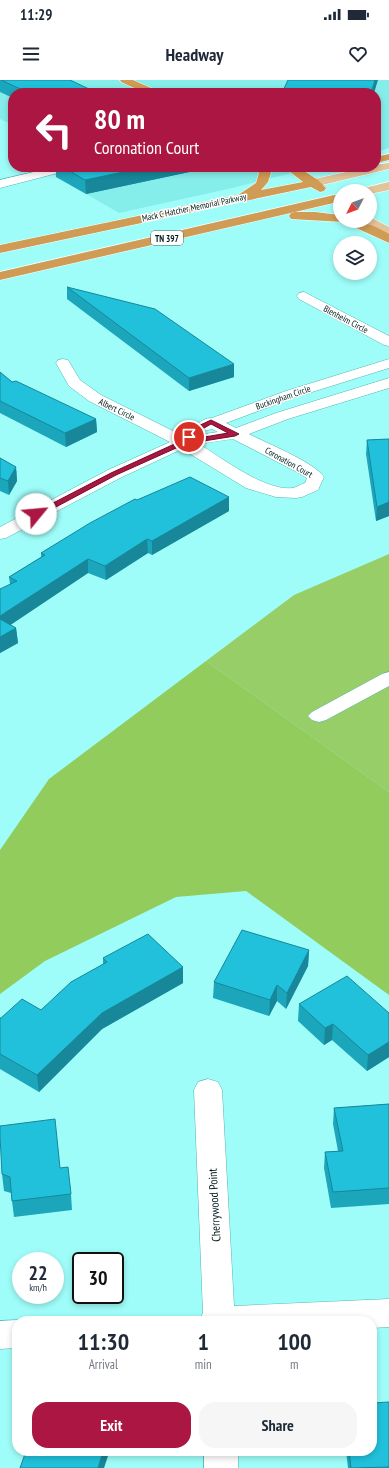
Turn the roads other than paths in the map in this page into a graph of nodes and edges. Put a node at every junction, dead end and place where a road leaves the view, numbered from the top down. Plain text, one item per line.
1 (125, 80) edge
2 (143, 88) edge
3 (49, 172) edge
4 (264, 172) edge
5 (298, 172) edge
6 (363, 172) edge
7 (314, 183) junction
8 (0, 184) edge
9 (389, 186) edge
10 (377, 189) edge
11 (333, 196) edge
12 (239, 198) junction
13 (333, 201) edge
14 (333, 218) edge
15 (377, 225) edge
16 (367, 228) edge
17 (389, 232) edge
18 (389, 239) edge
19 (0, 249) edge
20 (74, 259) junction
21 (0, 276) edge
22 (304, 296) dead end
23 (389, 342) edge
24 (63, 363) dead end
25 (389, 363) edge
26 (389, 383) edge
27 (211, 422) junction
28 (235, 434) junction
29 (183, 442) junction
30 (2, 531) edge
31 (389, 678) edge
32 (319, 716) dead end
33 (208, 1090) dead end
34 (389, 1313) edge
35 (220, 1316) edge
36 (326, 1316) edge
37 (12, 1334) edge
38 (0, 1335) edge
39 (221, 1456) edge
40 (221, 1468) edge

1 - 2 highway
3 - 8 street
4 - 12 highway
5 - 7 highway
6 - 7 main road, Mack C Hatcher Memorial Parkway / TN 397
7 - 11 highway
7 - 12 highway, Mack C Hatcher Memorial Parkway / TN 397
9 - 10 main road
12 - 19 highway, Mack C Hatcher Memorial Parkway / TN 397
13 - 20 highway, TN 397
14 - 20 highway
15 - 17 main road
16 - 18 highway
20 - 21 highway, TN 397
22 - 23 street, Blenheim Circle
24 - 29 street, Albert Circle
25 - 27 street, Buckingham Circle
26 - 28 street, Buckingham Circle
27 - 28 street, Coronation Court
27 - 29 street, Buckingham Circle
28 - 29 street, Buckingham Circle
28 - 29 street, Coronation Court
29 - 30 street, Buckingham Circle
31 - 32 street
33 - 35 street, Cherrywood Point
34 - 36 street
37 - 38 street
39 - 40 street

